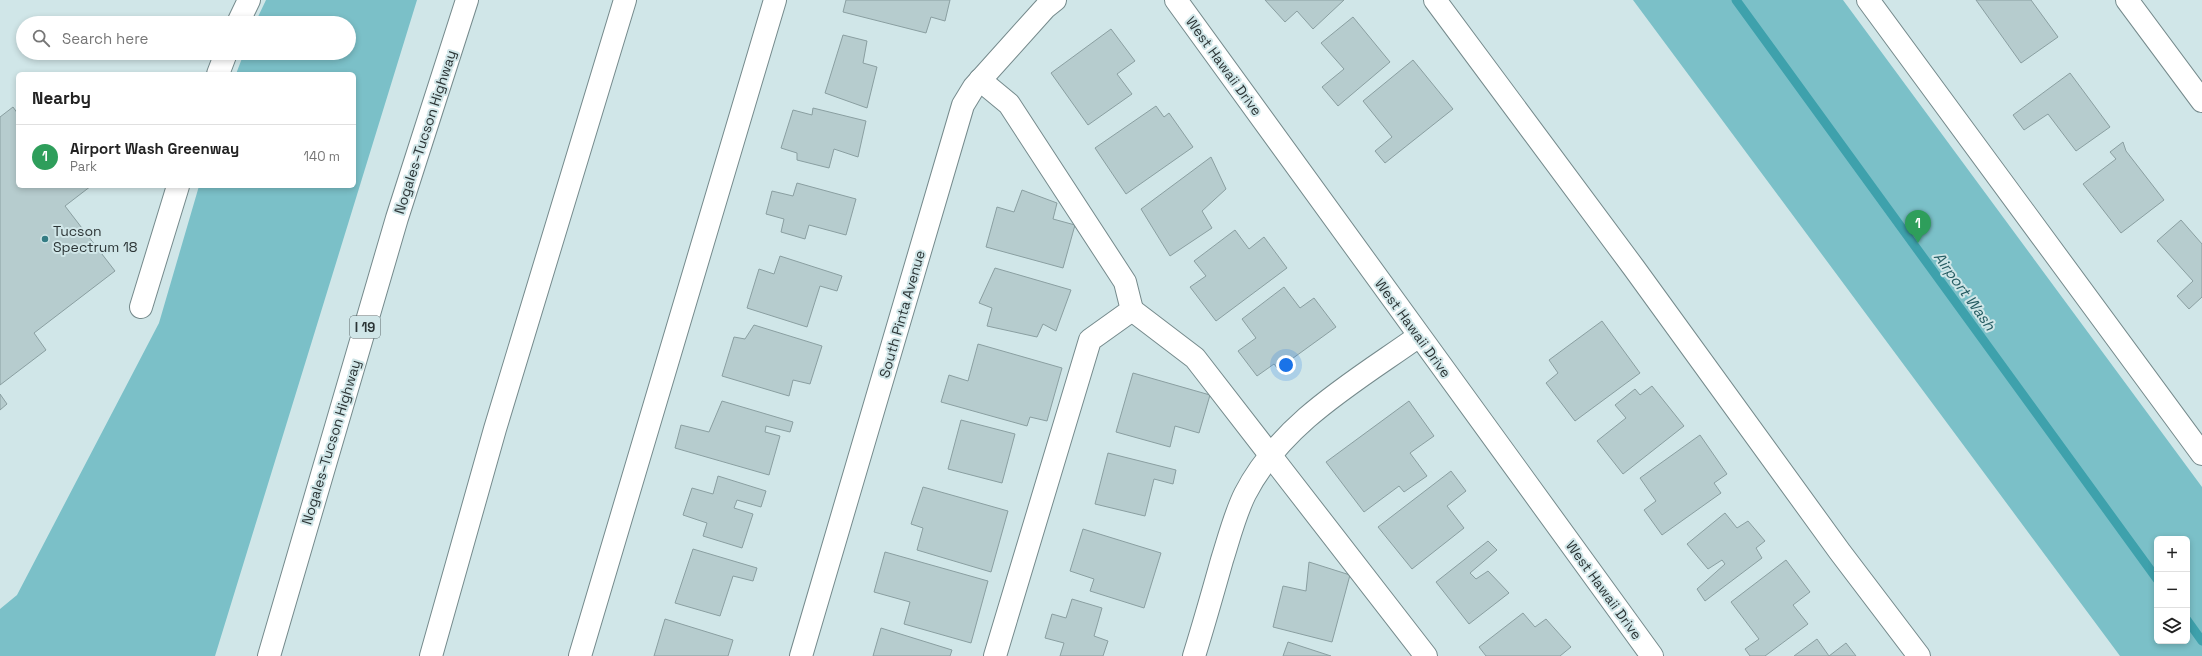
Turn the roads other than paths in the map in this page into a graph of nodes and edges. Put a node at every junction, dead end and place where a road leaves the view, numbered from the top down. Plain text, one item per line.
1 (249, 0) edge
2 (467, 0) edge
3 (626, 0) edge
4 (775, 0) edge
5 (1055, 0) edge
6 (1176, 0) edge
7 (1435, 0) edge
8 (1868, 0) edge
9 (2127, 0) edge
10 (241, 16) edge
11 (223, 60) edge
12 (219, 72) edge
13 (980, 80) junction
14 (2202, 101) edge
15 (177, 188) edge
16 (142, 307) dead end
17 (1132, 310) junction
18 (1419, 336) junction
19 (2202, 454) edge
20 (1271, 456) junction
21 (269, 656) edge
22 (431, 656) edge
23 (580, 656) edge
24 (801, 656) edge
25 (995, 656) edge
26 (1194, 656) edge
27 (1426, 656) edge
28 (1652, 656) edge
29 (1918, 656) edge

1 - 10 main road
2 - 21 main road, Nogales–Tucson Highway / I 19
3 - 22 main road
4 - 23 main road
5 - 13 main road, South Pinta Avenue
6 - 18 main road, West Hawaii Drive
7 - 29 main road
8 - 19 main road
9 - 14 main road
11 - 12 main road
13 - 17 main road
13 - 24 main road, South Pinta Avenue
15 - 16 main road
17 - 20 main road
17 - 25 main road
18 - 20 main road
18 - 28 main road, West Hawaii Drive
20 - 26 main road
20 - 27 main road

